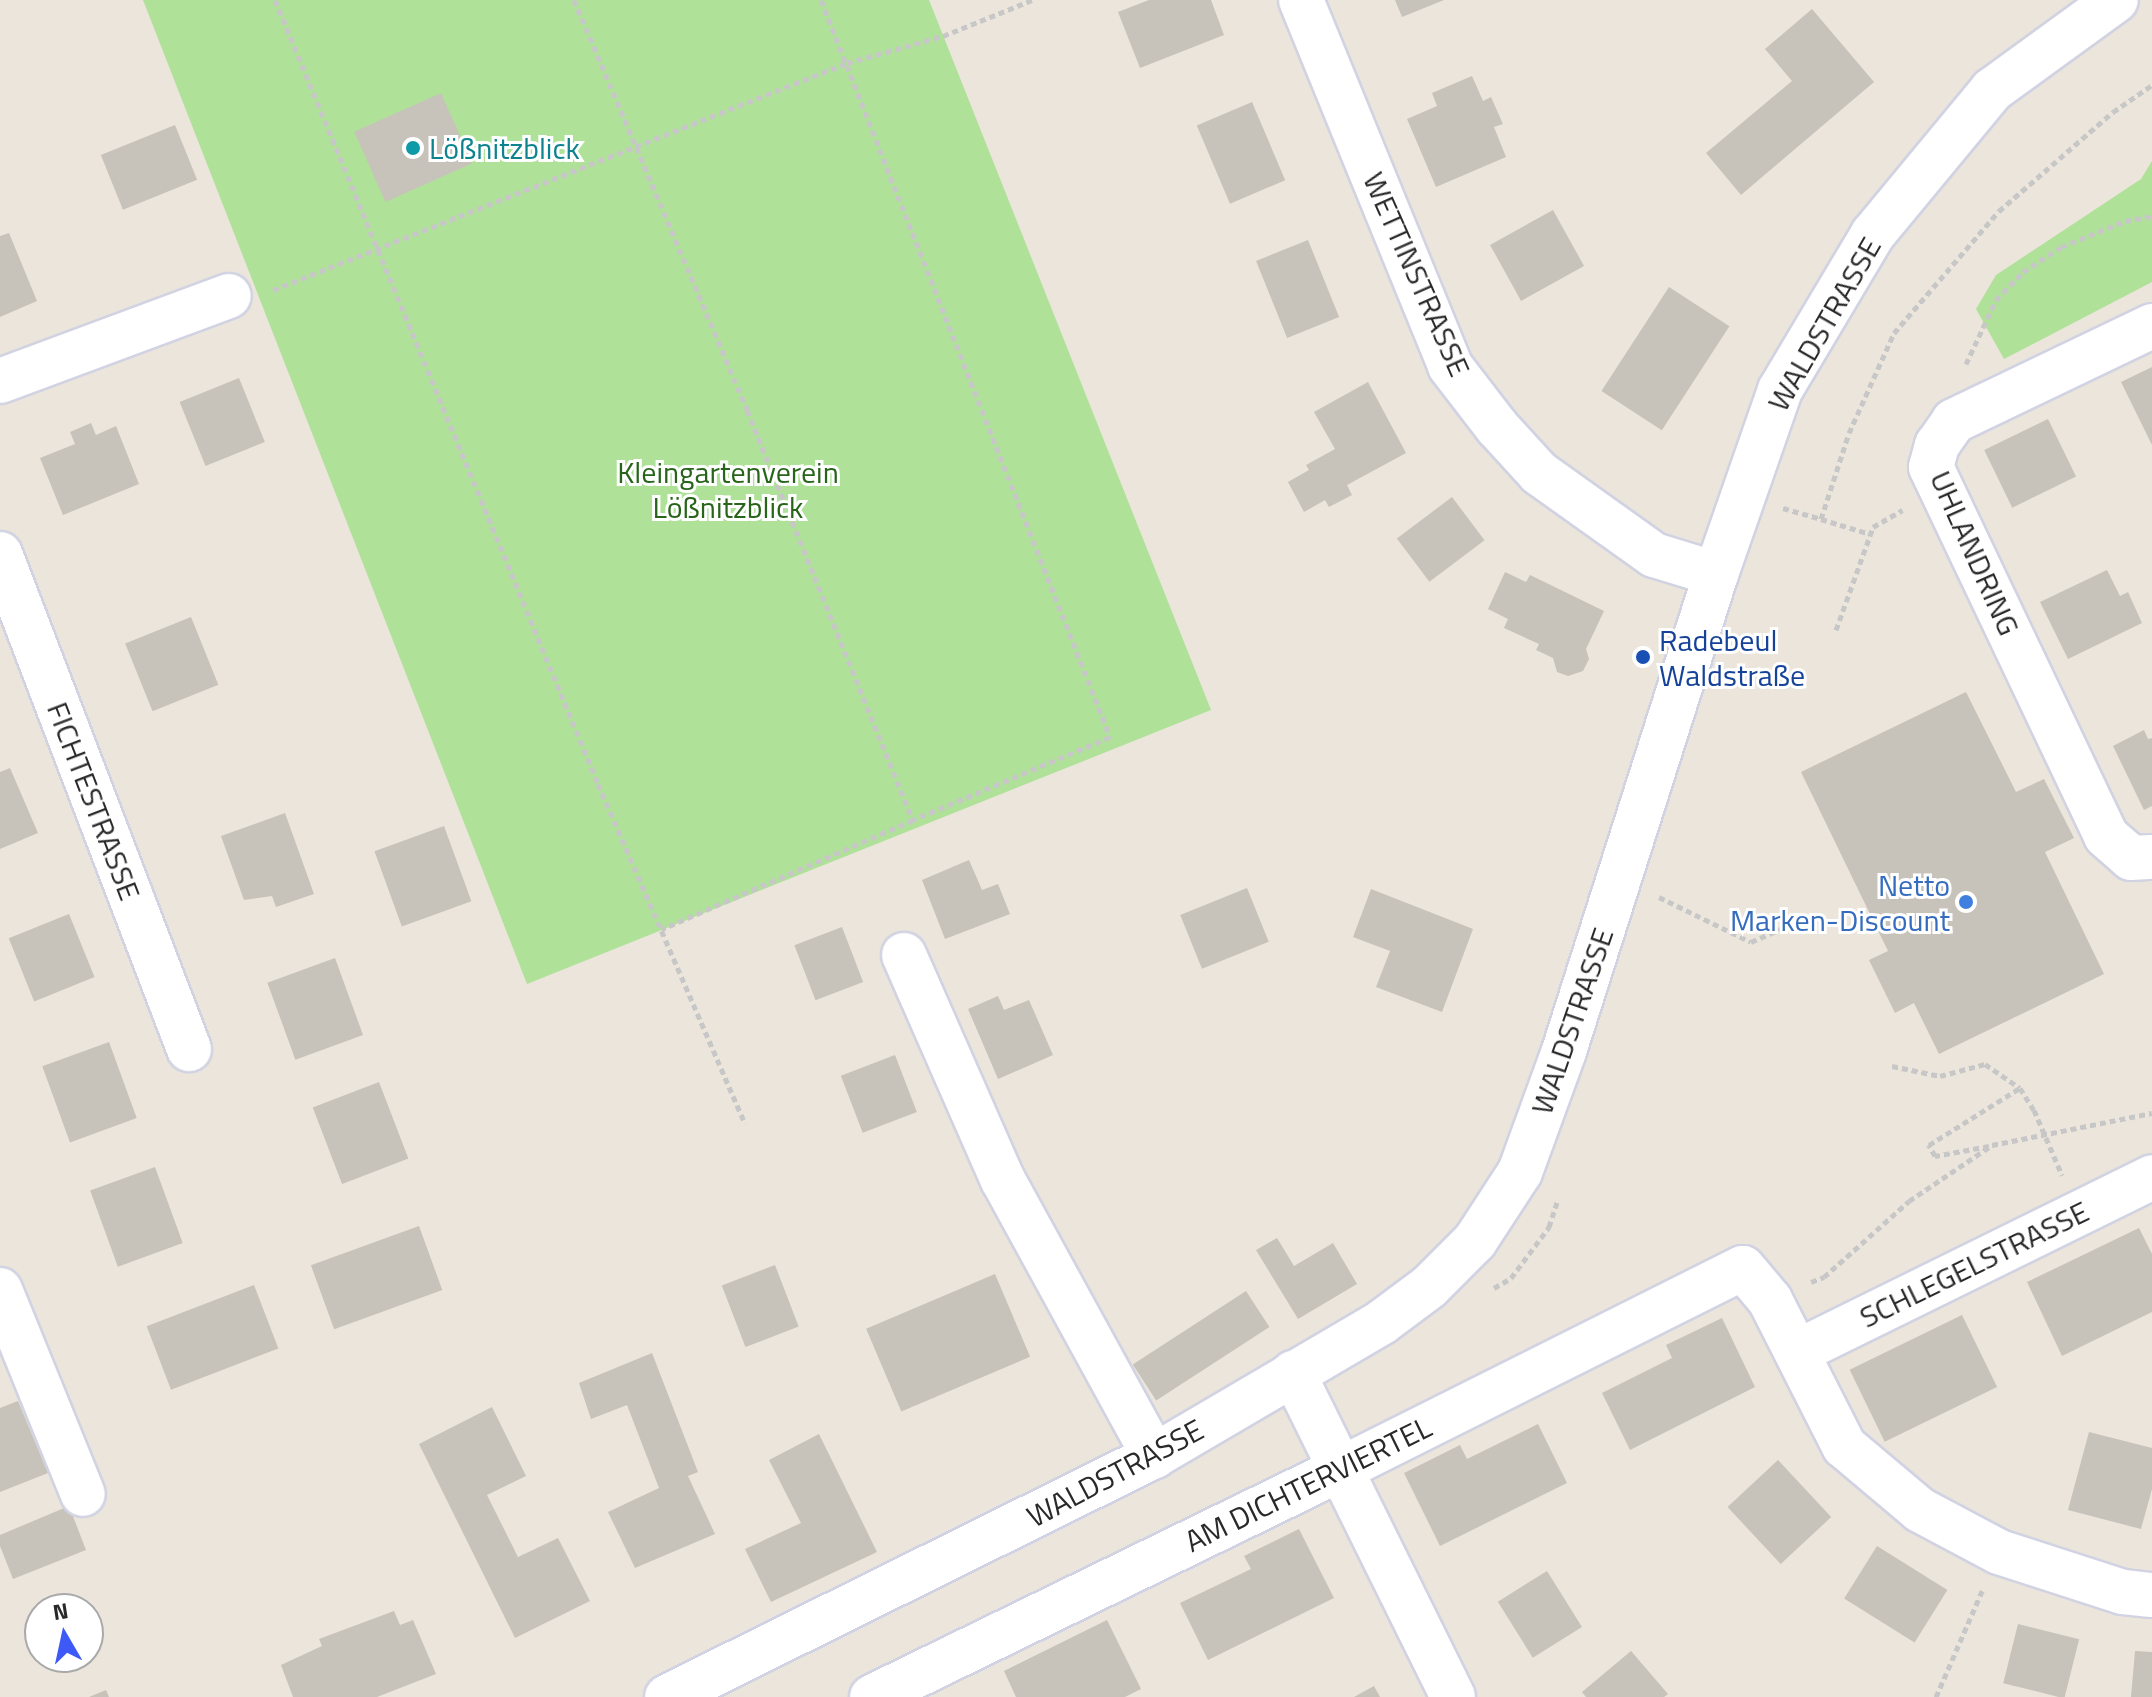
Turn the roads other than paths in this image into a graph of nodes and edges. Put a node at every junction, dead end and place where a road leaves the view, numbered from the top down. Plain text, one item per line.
1 (1301, 0) edge
2 (2106, 3) edge
3 (229, 296) road end
4 (2152, 326) edge
5 (0, 381) edge
6 (0, 554) edge
7 (1716, 574) junction
8 (2152, 857) edge
9 (904, 955) dead end
10 (189, 1049) dead end
11 (2152, 1177) edge
12 (0, 1290) edge
13 (1797, 1352) junction
14 (1293, 1373) junction
15 (1154, 1456) junction
16 (1341, 1469) junction
17 (83, 1494) dead end
18 (2152, 1595) edge
19 (688, 1693) edge
20 (872, 1697) edge
21 (1453, 1697) edge

1 - 7 street, WETTINSTRASSE
2 - 7 street, WALDSTRASSE
3 - 5 street
4 - 8 street, UHLANDRING
6 - 10 street, FICHTESTRASSE
7 - 14 street, WALDSTRASSE
9 - 15 street
11 - 13 street, SCHLEGELSTRASSE
12 - 17 street
13 - 16 street, AM DICHTERVIERTEL
13 - 18 street
14 - 15 street, WALDSTRASSE
14 - 16 street
15 - 19 street, WALDSTRASSE
16 - 20 street, AM DICHTERVIERTEL
16 - 21 street

